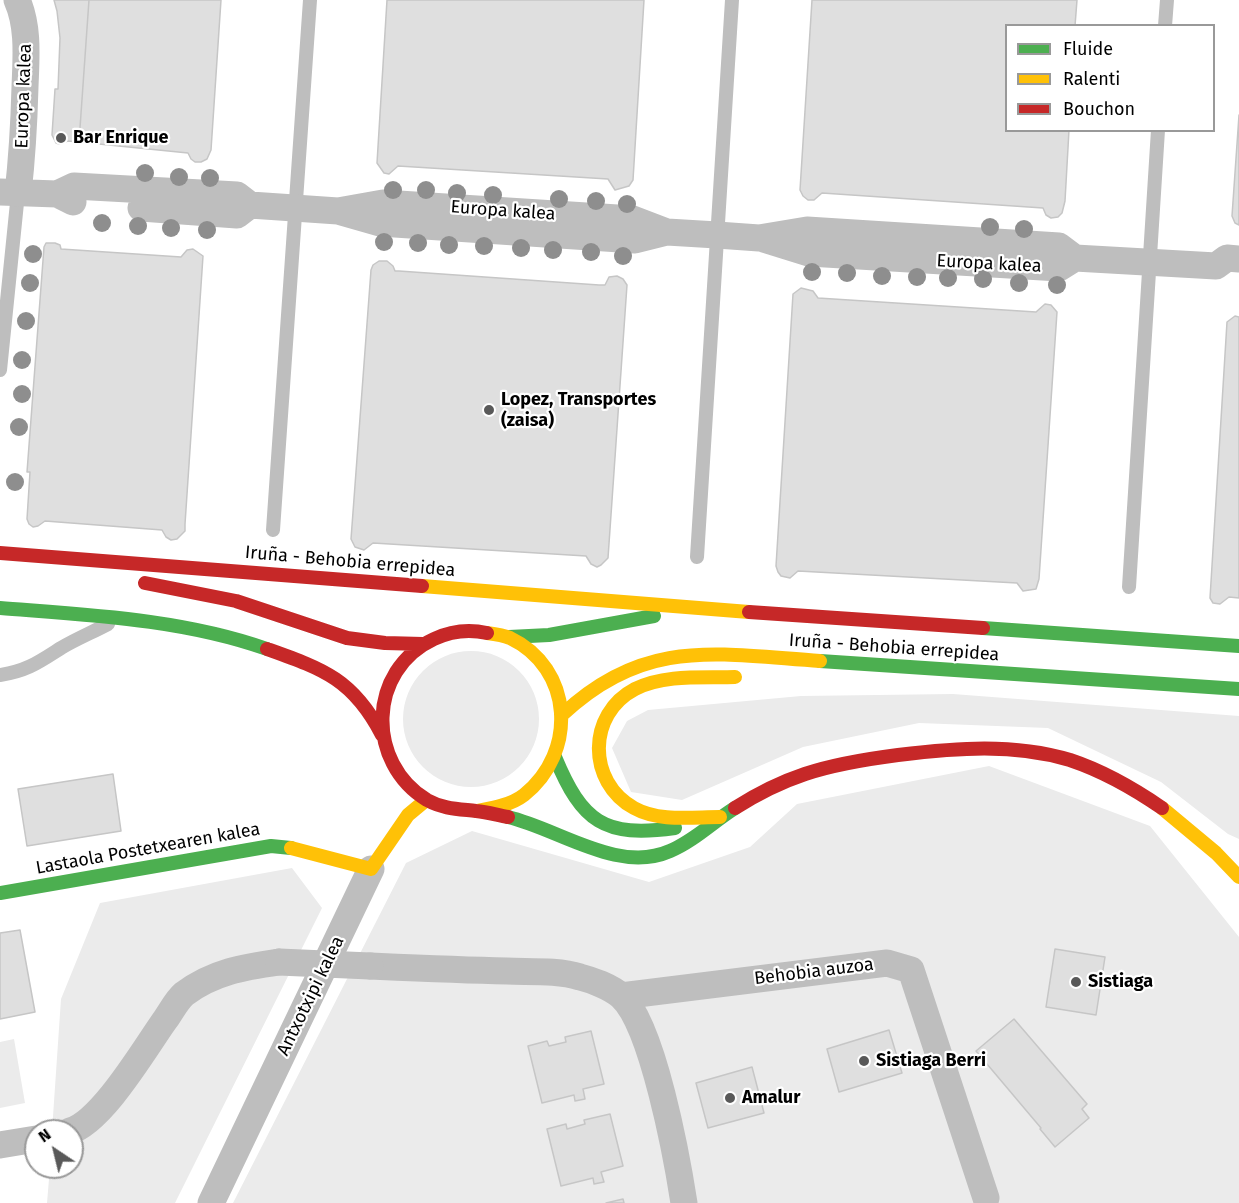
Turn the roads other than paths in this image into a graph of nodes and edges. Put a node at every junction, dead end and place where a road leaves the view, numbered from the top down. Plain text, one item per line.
1 (17, 0) edge
2 (310, 0) edge
3 (732, 0) edge
4 (1167, 0) edge
5 (1165, 24) edge
6 (1158, 132) edge
7 (9, 193) edge
8 (297, 208) junction
9 (717, 235) junction
10 (1150, 262) junction
11 (1231, 268) edge
12 (0, 370) edge
13 (273, 530) dead end
14 (0, 553) edge
15 (697, 557) dead end
16 (129, 581) dead end
17 (1128, 587) dead end
18 (0, 608) edge
19 (697, 608) junction
20 (120, 618) junction
21 (509, 638) junction
22 (423, 644) junction
23 (1239, 646) edge
24 (827, 662) junction
25 (782, 672) dead end
26 (0, 675) edge
27 (747, 677) dead end
28 (1239, 689) edge
29 (563, 714) junction
30 (382, 735) junction
31 (555, 757) junction
32 (426, 800) junction
33 (477, 811) junction
34 (720, 817) junction
35 (1208, 845) junction
36 (1233, 863) edge
37 (371, 869) junction
38 (1239, 877) edge
39 (1239, 890) edge
40 (0, 893) edge
41 (621, 996) junction
42 (84, 1124) edge
43 (24, 1141) edge
44 (0, 1145) edge
45 (986, 1198) dead end
46 (211, 1203) edge
47 (684, 1203) edge

1 - 7 street, Europa kalea
2 - 8 lane
3 - 9 lane
4 - 5 lane
6 - 10 lane
7 - 8 street, Europa kalea
7 - 12 lane
8 - 9 street, Europa kalea
8 - 13 lane
9 - 10 street, Europa kalea
9 - 15 lane
10 - 11 street, Europa kalea
10 - 17 lane
14 - 19 main road, Iruña - Behobia errepidea
16 - 22 main road
18 - 20 main road
19 - 21 main road, Iruña - Behobia errepidea
19 - 23 main road, Iruña - Behobia errepidea
20 - 26 lane
20 - 30 main road
21 - 22 main road
21 - 29 main road
22 - 30 main road
24 - 25 main road
24 - 28 main road, Iruña - Behobia errepidea
24 - 29 main road, Iruña - Behobia errepidea
27 - 34 main road
29 - 31 main road
30 - 32 main road
31 - 33 main road
31 - 34 main road
32 - 33 main road
32 - 37 main road, Antxotxipi kalea
33 - 34 main road
34 - 35 main road
35 - 36 main road
35 - 39 main road
36 - 38 main road
37 - 40 main road, Lastaola Postetxearen kalea
37 - 46 street, Antxotxipi kalea
41 - 42 street, bridge
41 - 45 street, Behobia auzoa
41 - 47 street
43 - 44 street

